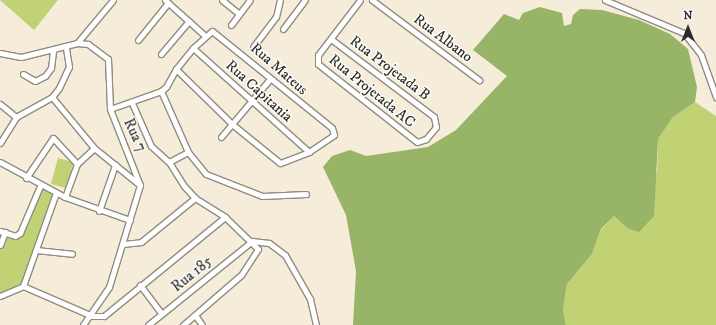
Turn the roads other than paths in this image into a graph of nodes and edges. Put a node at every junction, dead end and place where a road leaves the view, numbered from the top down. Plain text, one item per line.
1 (113, 0) edge
2 (222, 0) edge
3 (250, 0) edge
4 (280, 0) edge
5 (305, 0) edge
6 (360, 0) edge
7 (372, 0) edge
8 (605, 0) edge
9 (166, 2) edge
10 (239, 14) junction
11 (189, 21) junction
12 (231, 25) dead end
13 (283, 29) dead end
14 (206, 33) junction
15 (331, 39) junction
16 (138, 40) dead end
17 (77, 43) junction
18 (66, 46) junction
19 (253, 47) dead end
20 (193, 48) junction
21 (53, 51) junction
22 (0, 53) edge
23 (161, 54) dead end
24 (176, 69) junction
25 (22, 74) dead end
26 (270, 79) junction
27 (479, 80) dead end
28 (161, 91) junction
29 (52, 97) junction
30 (716, 97) edge
31 (253, 101) junction
32 (132, 103) junction
33 (0, 104) edge
34 (110, 109) junction
35 (16, 117) junction
36 (233, 125) junction
37 (221, 137) dead end
38 (417, 142) joint
39 (0, 143) edge
40 (94, 148) junction
41 (188, 152) junction
42 (309, 152) junction
43 (0, 162) edge
44 (169, 162) junction
45 (77, 164) junction
46 (115, 165) junction
47 (26, 178) junction
48 (140, 185) junction
49 (40, 186) junction
50 (56, 193) junction
51 (306, 194) dead end
52 (65, 197) junction
53 (195, 198) junction
54 (99, 211) junction
55 (225, 217) junction
56 (130, 220) junction
57 (2, 231) edge
58 (252, 241) junction
59 (123, 244) junction
60 (0, 245) edge
61 (36, 250) junction
62 (72, 254) dead end
63 (140, 285) junction
64 (22, 286) junction
65 (0, 296) edge
66 (162, 314) junction
67 (195, 315) junction
68 (92, 316) junction
69 (83, 325) edge
70 (148, 325) edge
71 (183, 325) edge
72 (202, 325) edge
73 (316, 325) edge

1 - 17 street
2 - 10 street
3 - 10 street
4 - 19 street
5 - 13 street
6 - 15 street
7 - 27 street, Rua Albano
8 - 30 street
9 - 11 street, Rua Mateus
9 - 16 street
10 - 12 street
11 - 14 street, Rua Mateus
11 - 23 street
14 - 20 street
14 - 26 street, Rua Mateus
15 - 38 street, Rua Projetada AC
15 - 38 street, Rua Projetada B
17 - 18 street
17 - 34 street, Rua 7
18 - 21 street
18 - 29 street
20 - 24 street
20 - 31 street, Rua Capitania
21 - 22 street
21 - 25 street
24 - 28 street
24 - 36 street
26 - 31 street
26 - 42 street, Rua Mateus
28 - 32 street
28 - 41 street
29 - 35 street
29 - 40 street
31 - 36 street
31 - 42 street, Rua Capitania
32 - 34 street
32 - 44 street
33 - 35 street
34 - 48 street, Rua 7
35 - 39 street
36 - 37 street
36 - 42 street
40 - 45 street
40 - 46 street
41 - 44 street
41 - 51 street
43 - 47 street
44 - 53 street
45 - 47 street
45 - 52 street
46 - 48 street
46 - 54 street
47 - 49 street
48 - 56 street
49 - 50 street
49 - 57 street
50 - 52 street
50 - 61 street
52 - 54 street
53 - 55 street
53 - 59 street
54 - 56 street
55 - 58 street
55 - 63 street
56 - 59 street
57 - 60 street
58 - 66 street, Rua 185
58 - 67 street
58 - 73 street
59 - 68 street
61 - 62 street
61 - 64 street
63 - 66 street
63 - 68 street
64 - 65 street
64 - 68 street
66 - 70 street, Rua 185
67 - 71 street
67 - 72 street
68 - 69 street

